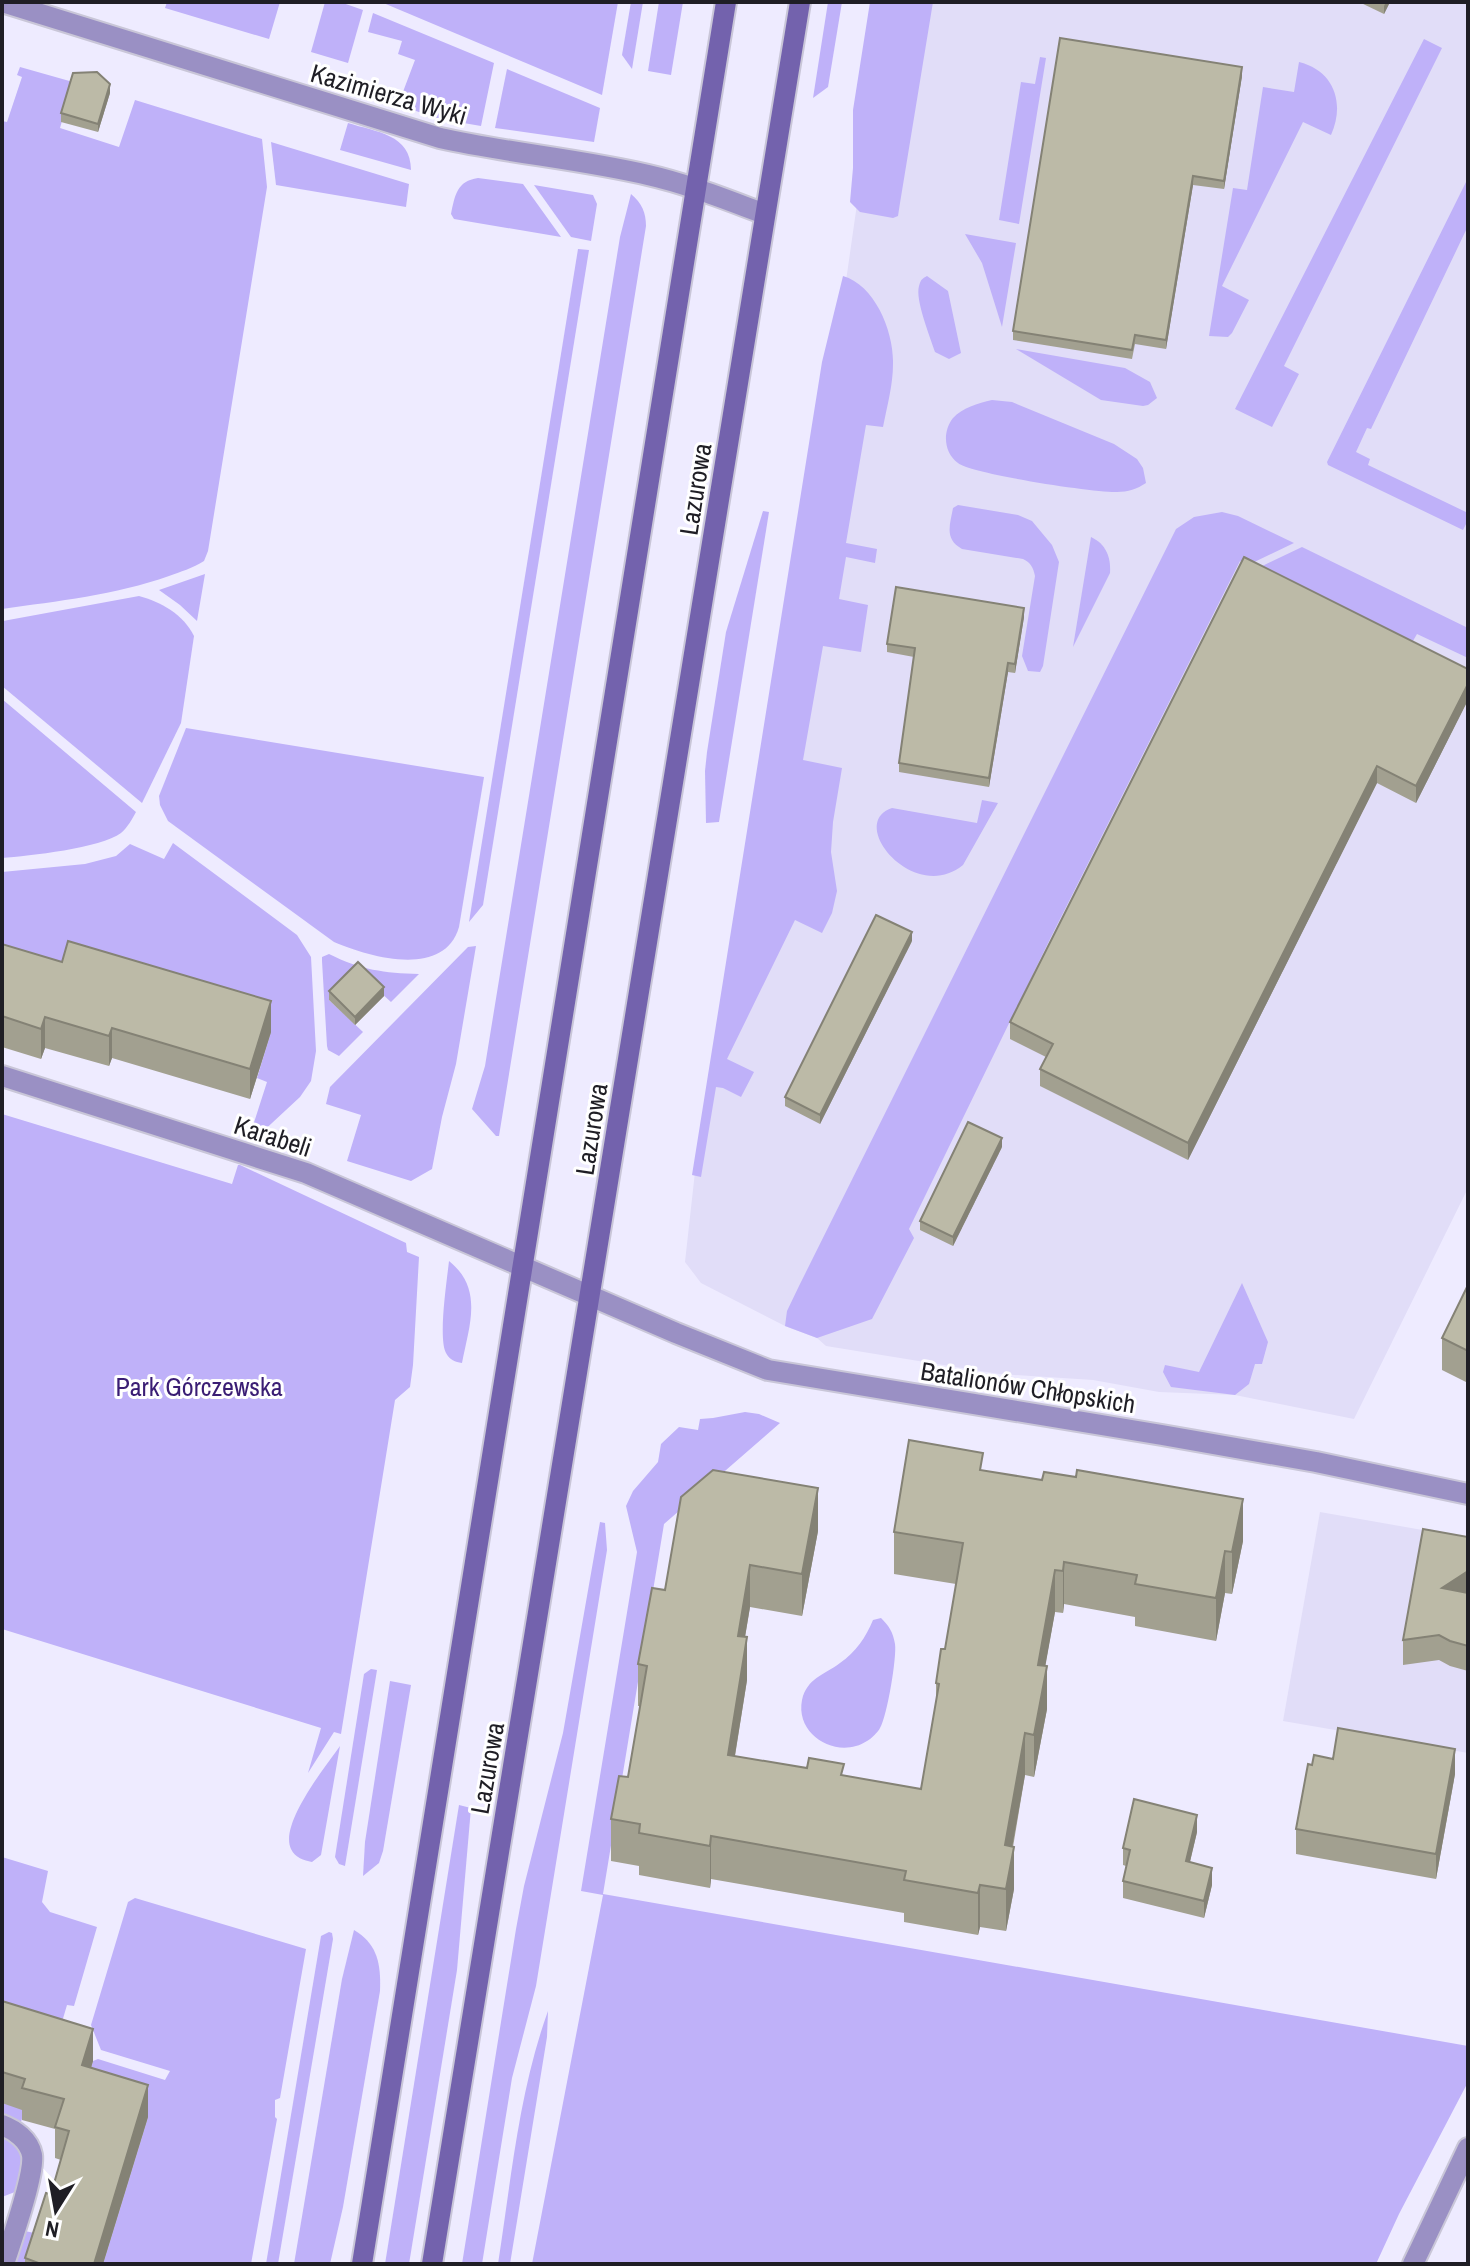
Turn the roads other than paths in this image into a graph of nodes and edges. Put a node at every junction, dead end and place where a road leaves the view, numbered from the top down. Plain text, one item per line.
1 (2, 2) edge
2 (726, 2) edge
3 (800, 2) edge
4 (695, 188) junction
5 (765, 214) junction
6 (2, 1076) edge
7 (522, 1266) junction
8 (590, 1296) junction
9 (1468, 1494) edge
10 (2, 2125) edge
11 (1468, 2148) edge
12 (4, 2264) edge
13 (362, 2264) edge
14 (432, 2264) edge
15 (1413, 2264) edge

1 - 4 street, Kazimierza Wyki
2 - 4 main road, Lazurowa
3 - 5 main road, Lazurowa
4 - 5 street, Kazimierza Wyki
4 - 7 main road, Lazurowa
5 - 8 main road, Lazurowa
6 - 7 street, Karabeli
7 - 8 street, Karabeli
7 - 13 main road, Lazurowa
8 - 9 street, Batalionów Chłopskich
8 - 14 main road, Lazurowa
10 - 12 street
11 - 15 street

